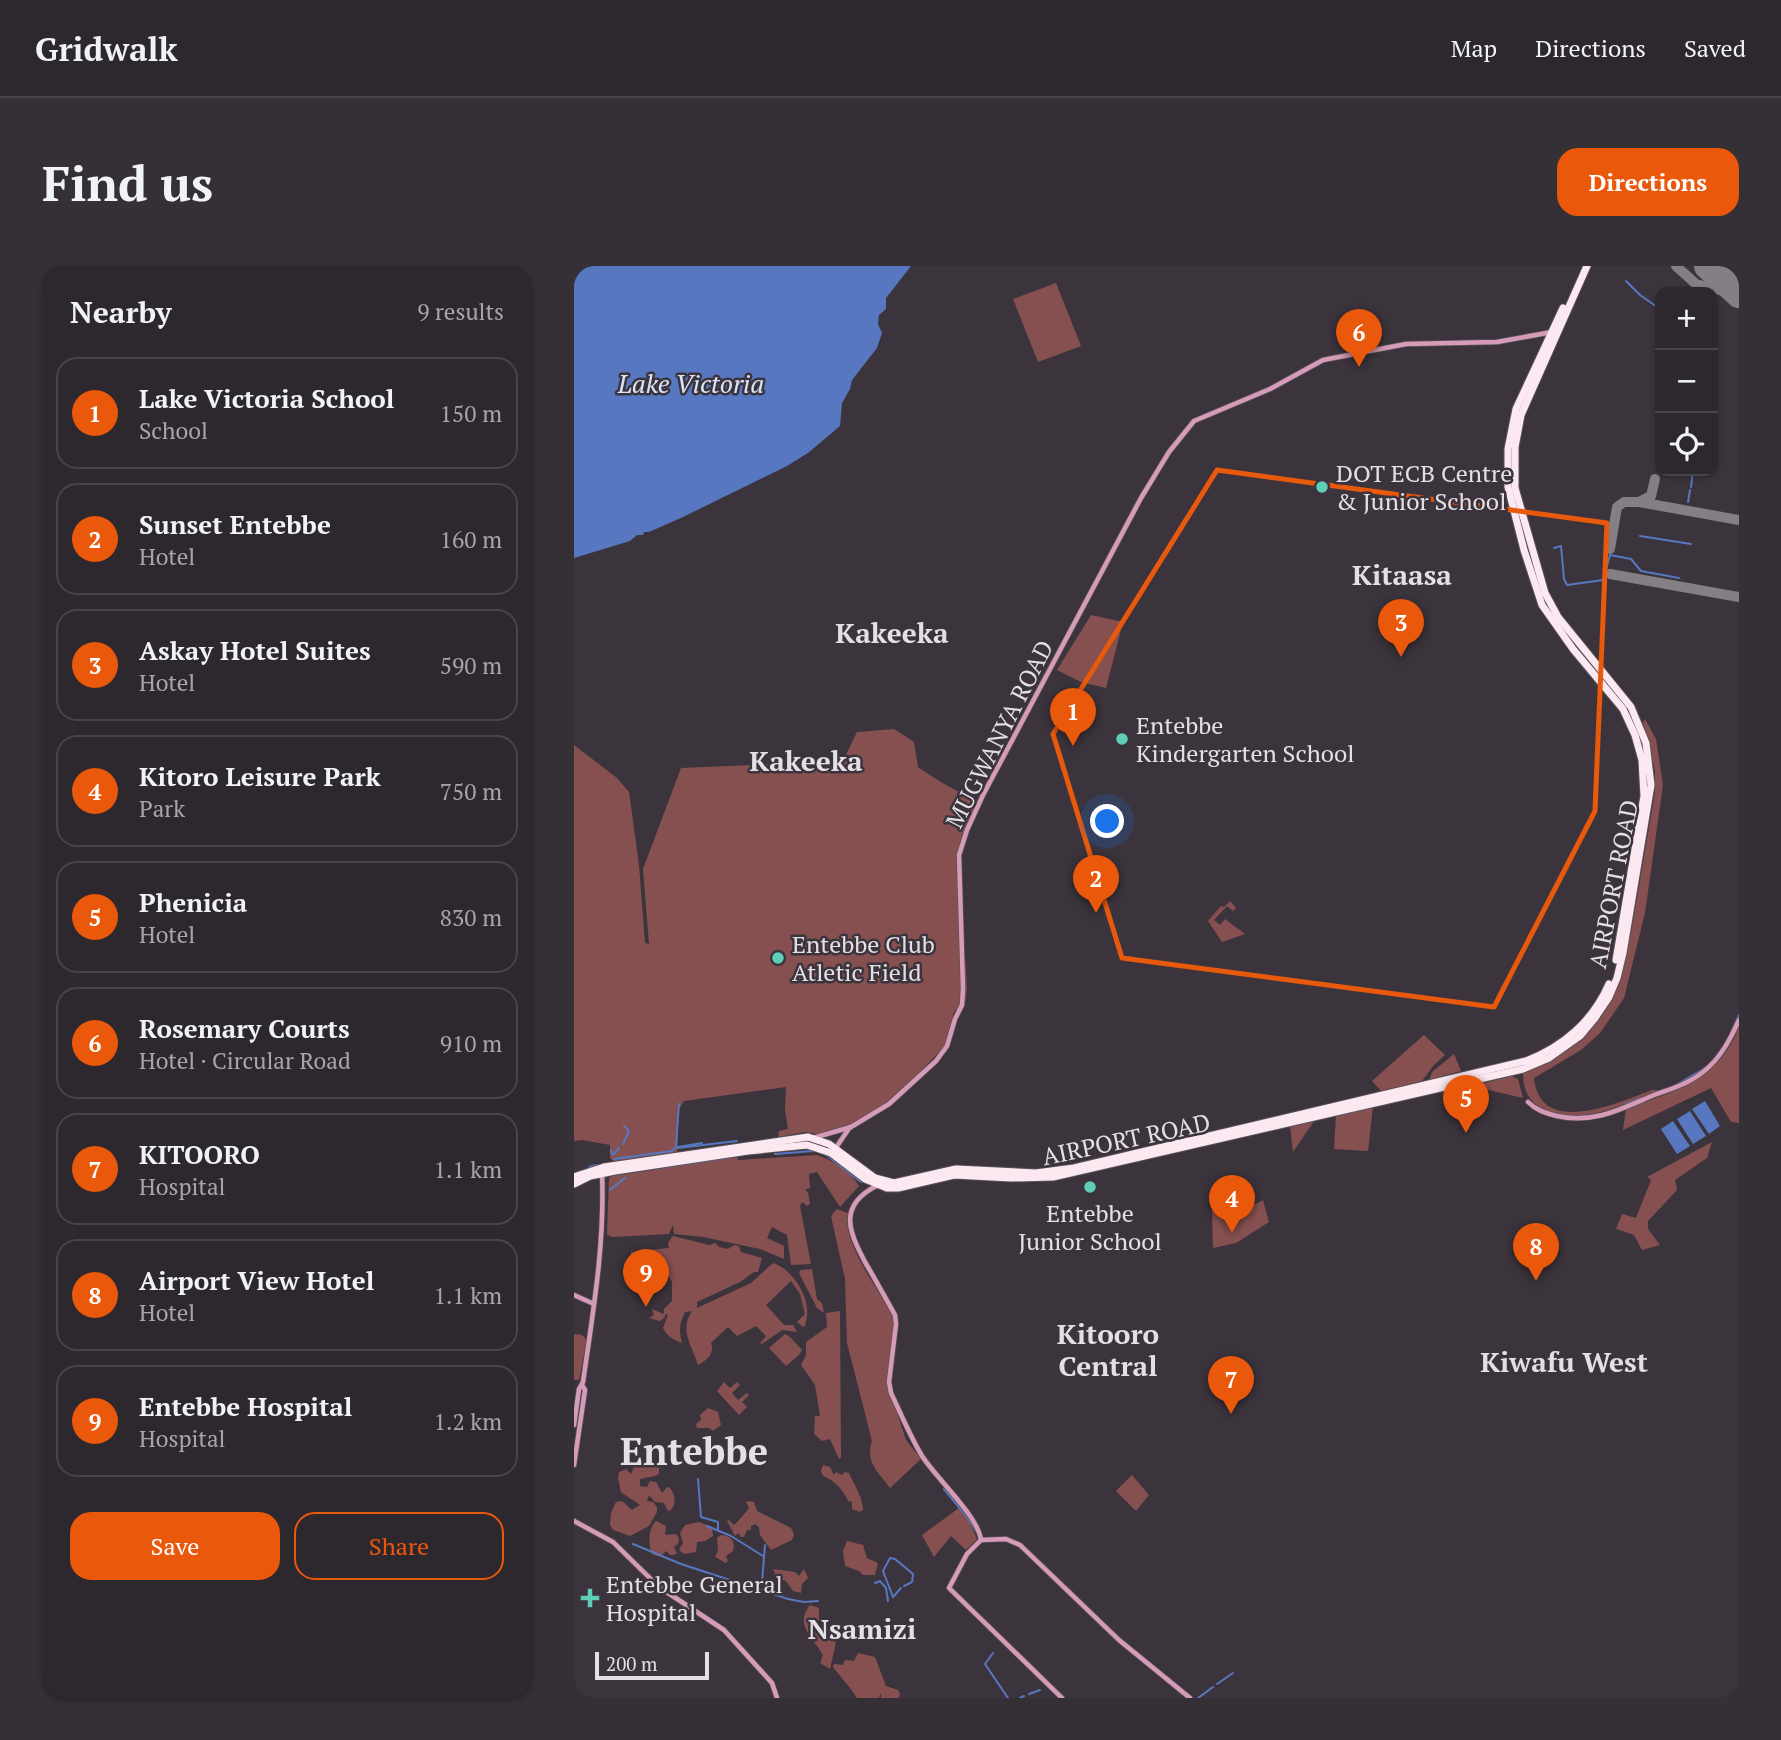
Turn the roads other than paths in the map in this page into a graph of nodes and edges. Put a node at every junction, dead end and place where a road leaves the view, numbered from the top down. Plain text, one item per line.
1 (1585, 266) edge
2 (1555, 332) junction
3 (1739, 1020) edge
4 (1528, 1102) dead end
5 (851, 1127) junction
6 (810, 1141) junction
7 (833, 1151) junction
8 (602, 1169) junction
9 (859, 1174) junction
10 (574, 1177) edge
11 (574, 1184) edge
12 (878, 1185) junction
13 (895, 1186) junction
14 (863, 1192) junction
15 (574, 1296) edge
16 (594, 1304) junction
17 (582, 1385) junction
18 (574, 1425) edge
19 (574, 1465) edge
20 (574, 1521) edge
21 (981, 1540) junction
22 (777, 1698) edge
23 (1062, 1698) edge
24 (1189, 1698) edge

1 - 2 highway, AIRPORT ROAD
2 - 5 street, MUGWANYA ROAD
2 - 13 highway, AIRPORT ROAD
3 - 4 street
5 - 6 street
5 - 7 street
6 - 7 highway, AIRPORT ROAD
6 - 8 highway
7 - 9 highway, AIRPORT ROAD
7 - 13 highway, AIRPORT ROAD
8 - 10 highway
8 - 11 highway
8 - 16 street
9 - 12 highway, AIRPORT ROAD
9 - 14 street
12 - 13 highway, AIRPORT ROAD
12 - 14 street
14 - 21 street
15 - 16 street
16 - 17 street
17 - 18 street
17 - 19 street
20 - 22 street
21 - 23 street
21 - 24 street

